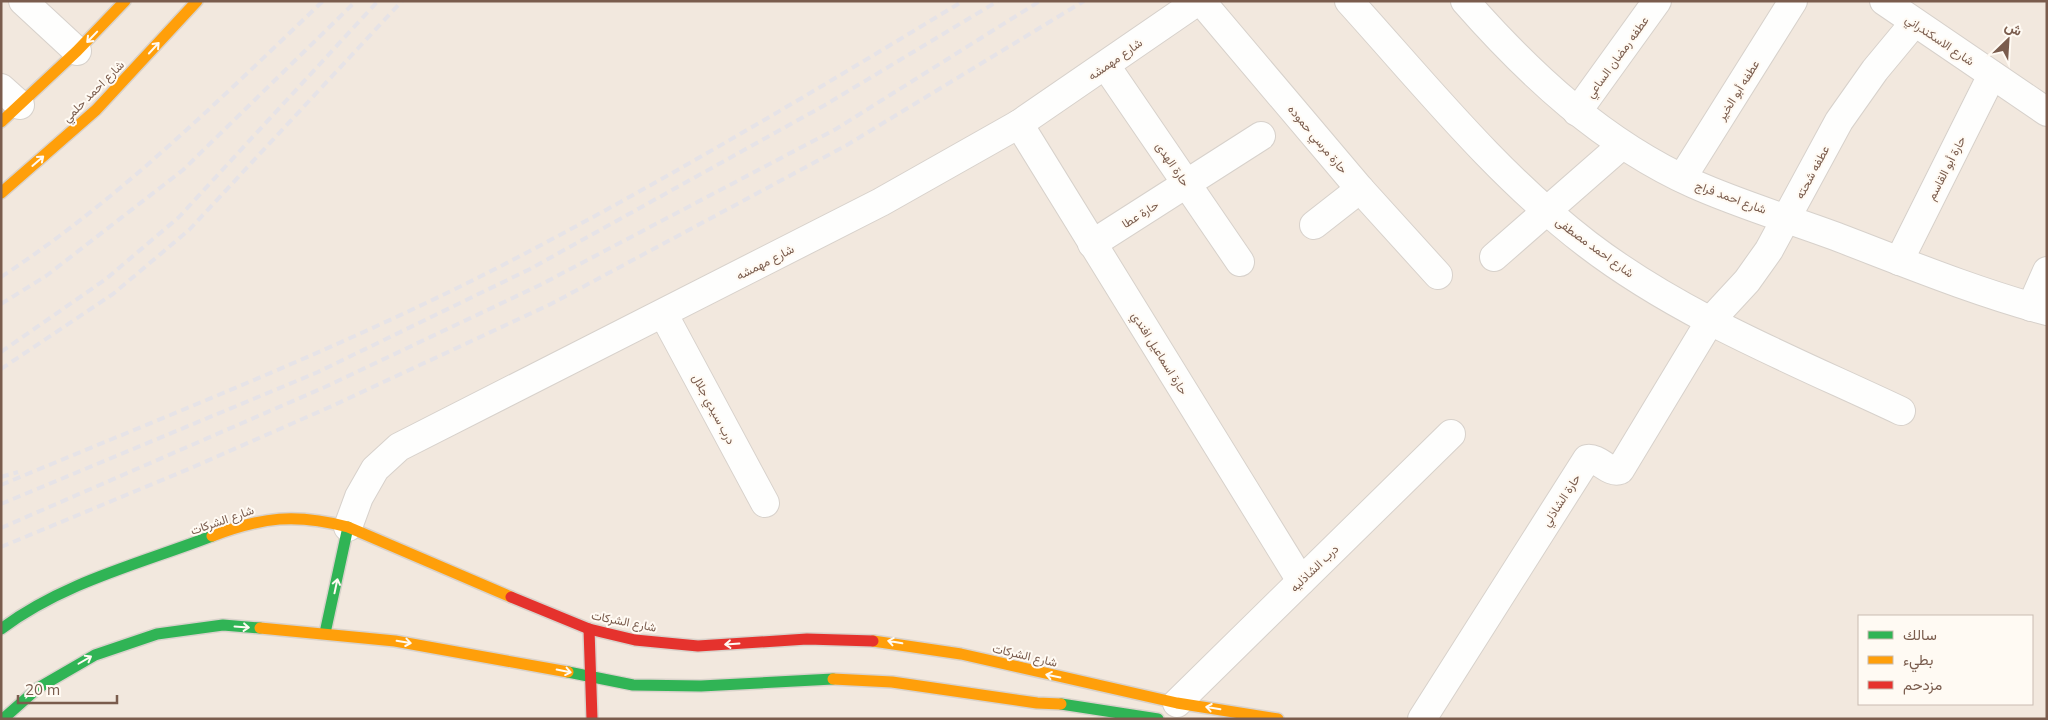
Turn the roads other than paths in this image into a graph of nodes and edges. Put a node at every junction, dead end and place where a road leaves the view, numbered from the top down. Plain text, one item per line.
1 (23, 1) edge
2 (125, 1) edge
3 (197, 1) edge
4 (1199, 1) edge
5 (1349, 1) edge
6 (1464, 1) edge
7 (1656, 1) edge
8 (1793, 1) edge
9 (1884, 1) edge
10 (1914, 23) junction
11 (77, 52) junction
12 (1106, 66) junction
13 (1992, 76) junction
14 (7, 105) edge
15 (1577, 112) junction
16 (2047, 112) edge
17 (1018, 124) junction
18 (1261, 136) dead end
19 (1622, 145) junction
20 (1682, 178) junction
21 (1187, 184) junction
22 (1360, 189) junction
23 (1, 193) edge
24 (1547, 211) junction
25 (1788, 218) junction
26 (1314, 225) dead end
27 (1092, 244) junction
28 (1494, 257) dead end
29 (1900, 261) junction
30 (1240, 262) dead end
31 (2047, 271) edge
32 (1438, 276) dead end
33 (2039, 309) edge
34 (664, 314) junction
35 (1710, 321) junction
36 (1901, 411) dead end
37 (1451, 434) dead end
38 (764, 503) dead end
39 (348, 527) junction
40 (1301, 581) junction
41 (1, 629) edge
42 (589, 629) junction
43 (325, 633) junction
44 (589, 676) junction
45 (1167, 711) edge
46 (3, 719) edge
47 (592, 719) edge
48 (1278, 719) edge
49 (1422, 719) edge

1 - 11 street
2 -> 11 main road
23 -> 3 main road, شارع احمد حلمي
4 - 12 street, شارع مهمشه
4 - 22 street, حارة مرسي حموده
5 - 24 street, شارع احمد مصطفى
6 - 15 street, شارع احمد فراج
7 - 15 street, عطفه رمضان الساعي
8 - 20 street, عطفه أبو الخير
9 - 10 street, شارع الاسكندراني
10 - 13 street, شارع الاسكندراني
10 - 25 street, عطفه شحته
11 - 14 main road
12 - 17 street, شارع مهمشه
12 - 21 street, حارة الهدى
13 - 16 street, شارع الاسكندراني
13 - 29 street, حارة أبو القاسم
15 - 19 street, شارع احمد فراج
17 - 27 street, حارة اسماعيل افندي
17 - 34 street, شارع مهمشه
18 - 21 street, حارة عطا
19 - 20 street, شارع احمد فراج
19 - 24 street
20 - 25 street, شارع احمد فراج
21 - 27 street, حارة عطا
21 - 30 street, حارة الهدى
22 - 26 street
22 - 32 street, حارة مرسي حموده
24 - 28 street
24 - 35 street, شارع احمد مصطفى
25 - 29 street, شارع احمد فراج
25 - 35 street, عطفه شحته
27 - 40 street, حارة اسماعيل افندي
29 - 33 street, شارع احمد فراج
31 - 33 street
34 - 38 street, درب سيدي جلال
34 - 39 street, شارع مهمشه
35 - 36 street, شارع احمد مصطفى
35 - 49 street, حارة الشاذلي
37 - 40 street, درب الشاذليه
39 - 41 main road, شارع الشركات
39 - 42 main road, شارع الشركات
43 -> 39 main road
40 - 45 street, درب الشاذليه
42 - 44 main road
45 -> 42 main road, شارع الشركات
43 -> 44 main road, شارع الشركات
46 -> 43 main road, شارع الشركات
44 - 45 main road, شارع الشركات
44 - 47 main road
48 -> 45 main road, شارع الشركات

